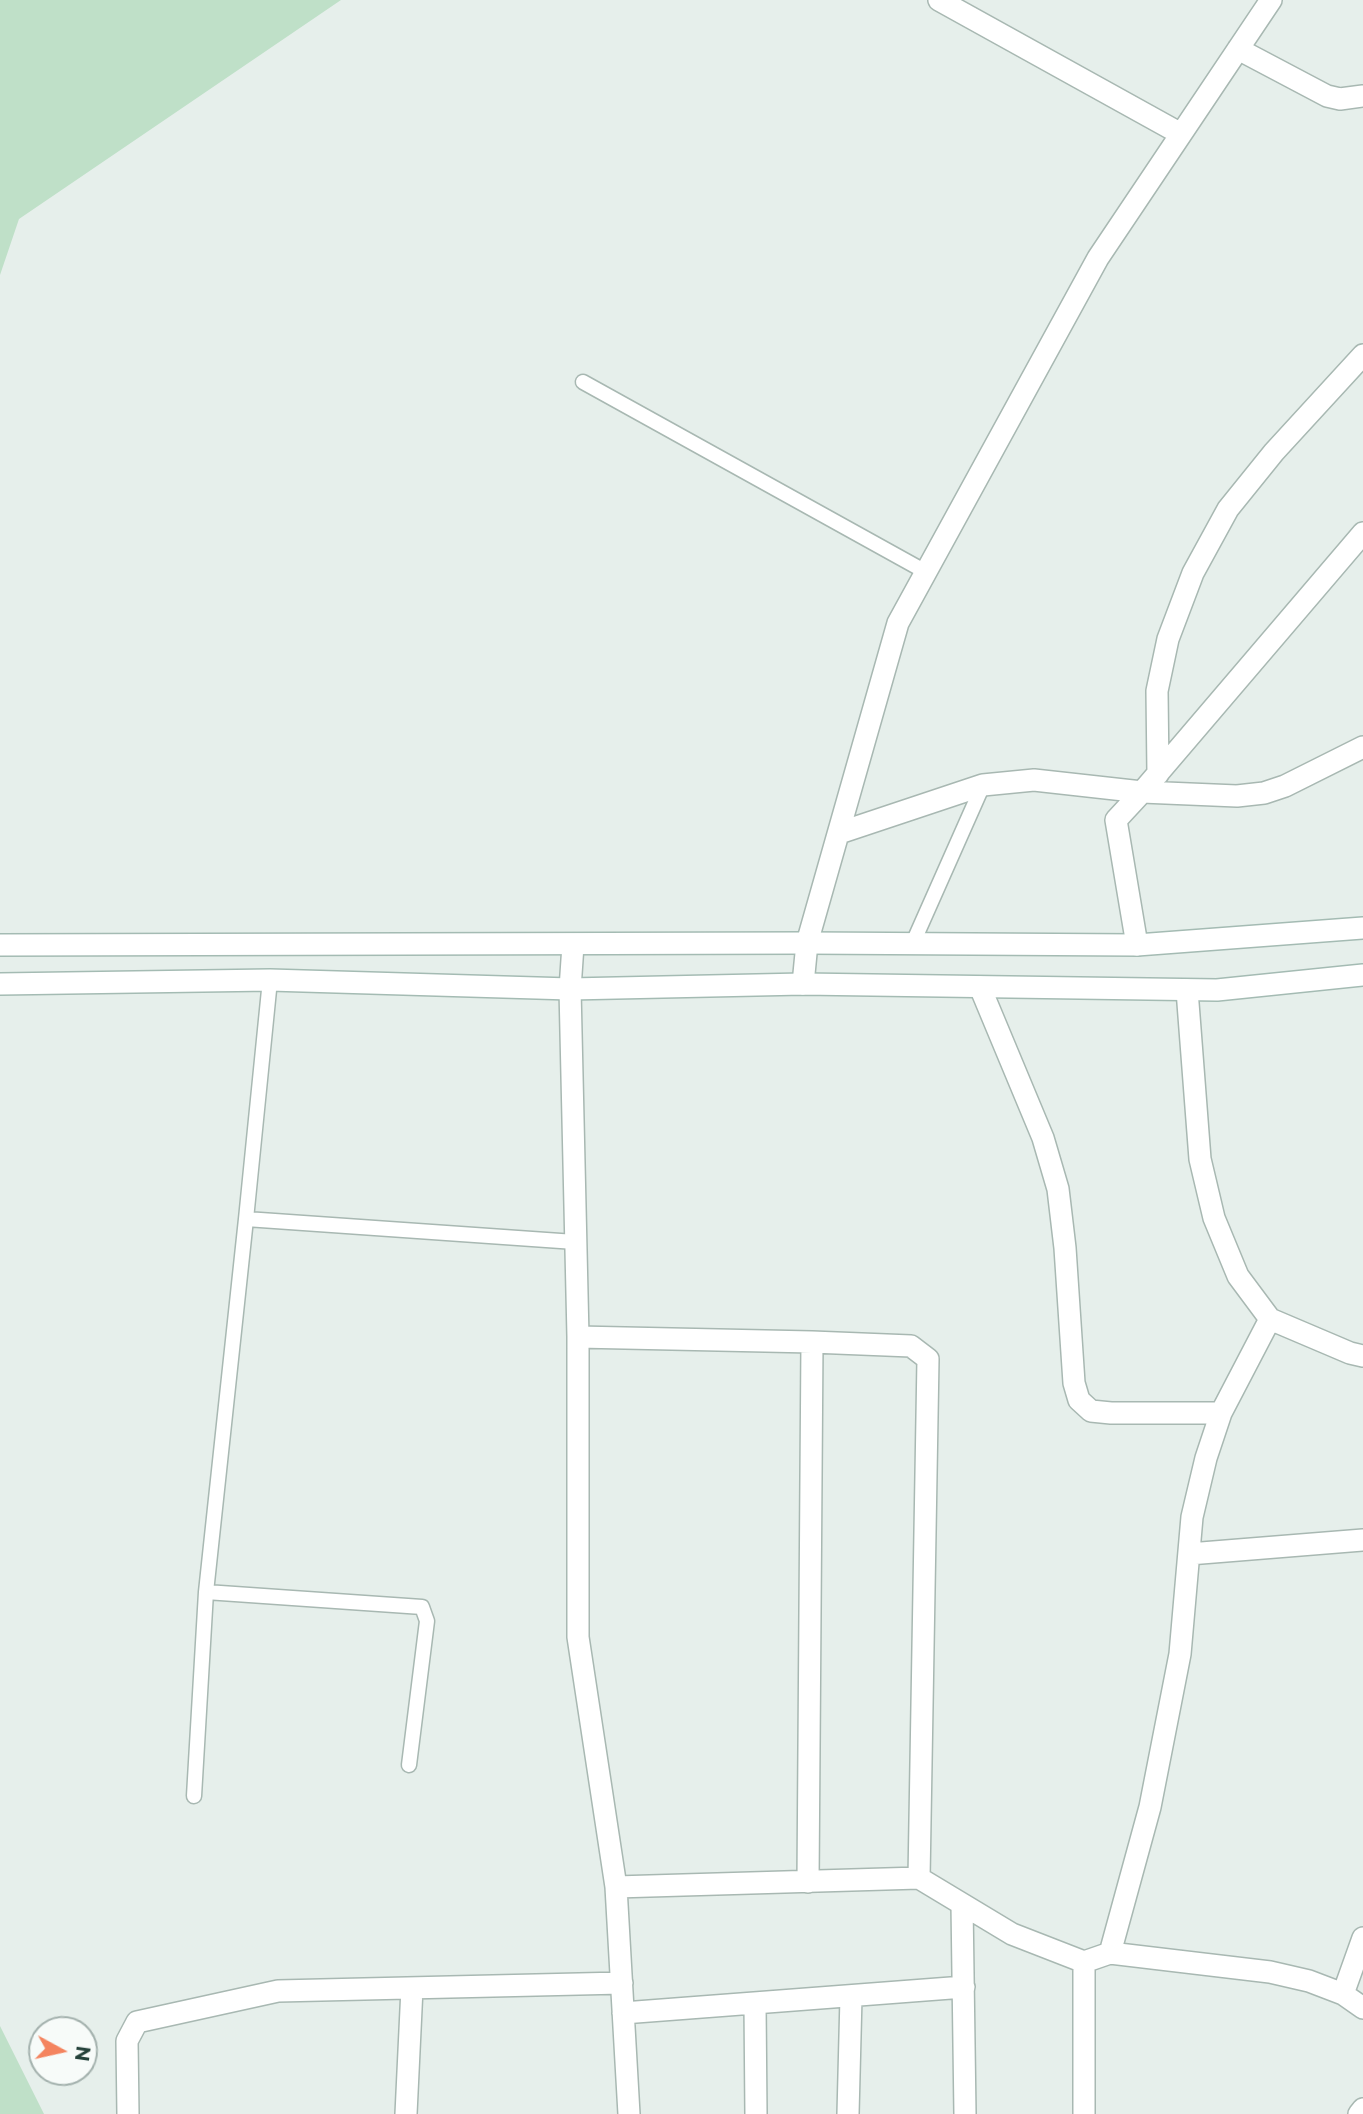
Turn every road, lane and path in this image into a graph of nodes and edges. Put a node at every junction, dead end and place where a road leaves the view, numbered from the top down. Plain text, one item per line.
1 (939, 0) edge
2 (1271, 0) edge
3 (1238, 49) junction
4 (1363, 96) edge
5 (1181, 134) junction
6 (1363, 355) edge
7 (583, 382) dead end
8 (1363, 533) edge
9 (926, 572) junction
10 (1363, 747) edge
11 (1157, 774) junction
12 (983, 785) junction
13 (1142, 792) junction
14 (839, 833) junction
15 (1363, 928) edge
16 (807, 943) junction
17 (573, 944) junction
18 (1137, 944) junction
19 (0, 945) edge
20 (912, 945) junction
21 (1363, 975) edge
22 (270, 980) junction
23 (0, 984) edge
24 (803, 984) junction
25 (980, 987) junction
26 (570, 989) junction
27 (1187, 990) junction
28 (246, 1219) junction
29 (575, 1242) junction
30 (1270, 1319) junction
31 (578, 1337) junction
32 (812, 1342) junction
33 (1363, 1356) edge
34 (1221, 1413) junction
35 (1363, 1540) edge
36 (1189, 1554) junction
37 (206, 1592) junction
38 (410, 1765) dead end
39 (194, 1796) dead end
40 (919, 1878) junction
41 (808, 1882) junction
42 (616, 1887) junction
43 (962, 1903) junction
44 (1363, 1938) edge
45 (1110, 1953) junction
46 (1084, 1962) junction
47 (622, 1983) junction
48 (964, 1987) junction
49 (412, 1989) junction
50 (1343, 1994) junction
51 (851, 1997) junction
52 (755, 2004) junction
53 (1363, 2008) edge
54 (623, 2013) junction
55 (1363, 2109) edge
56 (128, 2114) edge
57 (406, 2114) edge
58 (629, 2114) edge
59 (756, 2114) edge
60 (848, 2114) edge
61 (965, 2114) edge
62 (1084, 2114) edge
63 (1359, 2114) edge

1 - 5 street
2 - 3 street
3 - 4 street
3 - 5 street
5 - 9 street
6 - 11 street
7 - 9 lane
8 - 11 street
9 - 14 street
10 - 13 street
11 - 13 street
12 - 13 street
12 - 14 street
12 - 20 lane
13 - 18 street
14 - 16 street
15 - 18 street
16 - 17 street
16 - 20 street
16 - 24 street
17 - 19 street
17 - 26 street
18 - 20 street
21 - 27 street
22 - 23 street
22 - 26 street
22 - 28 lane
24 - 25 street
24 - 26 street
25 - 27 street
25 - 34 street
26 - 29 street
27 - 30 street
28 - 29 lane
28 - 37 lane
29 - 31 street
30 - 33 street
30 - 34 street
31 - 32 street
31 - 42 street
32 - 40 street
32 - 41 street
34 - 36 street
35 - 36 street
36 - 45 street
37 - 38 lane
37 - 39 lane
40 - 41 street
40 - 43 street
41 - 42 street
42 - 47 street
43 - 46 street
43 - 48 street
44 - 50 street
45 - 46 street
45 - 50 street
46 - 62 street
47 - 49 street
47 - 54 street
48 - 51 street
48 - 61 street
49 - 56 street
49 - 57 street
50 - 53 street
51 - 52 street
51 - 60 street
52 - 54 street
52 - 59 street
54 - 58 street
55 - 63 street

